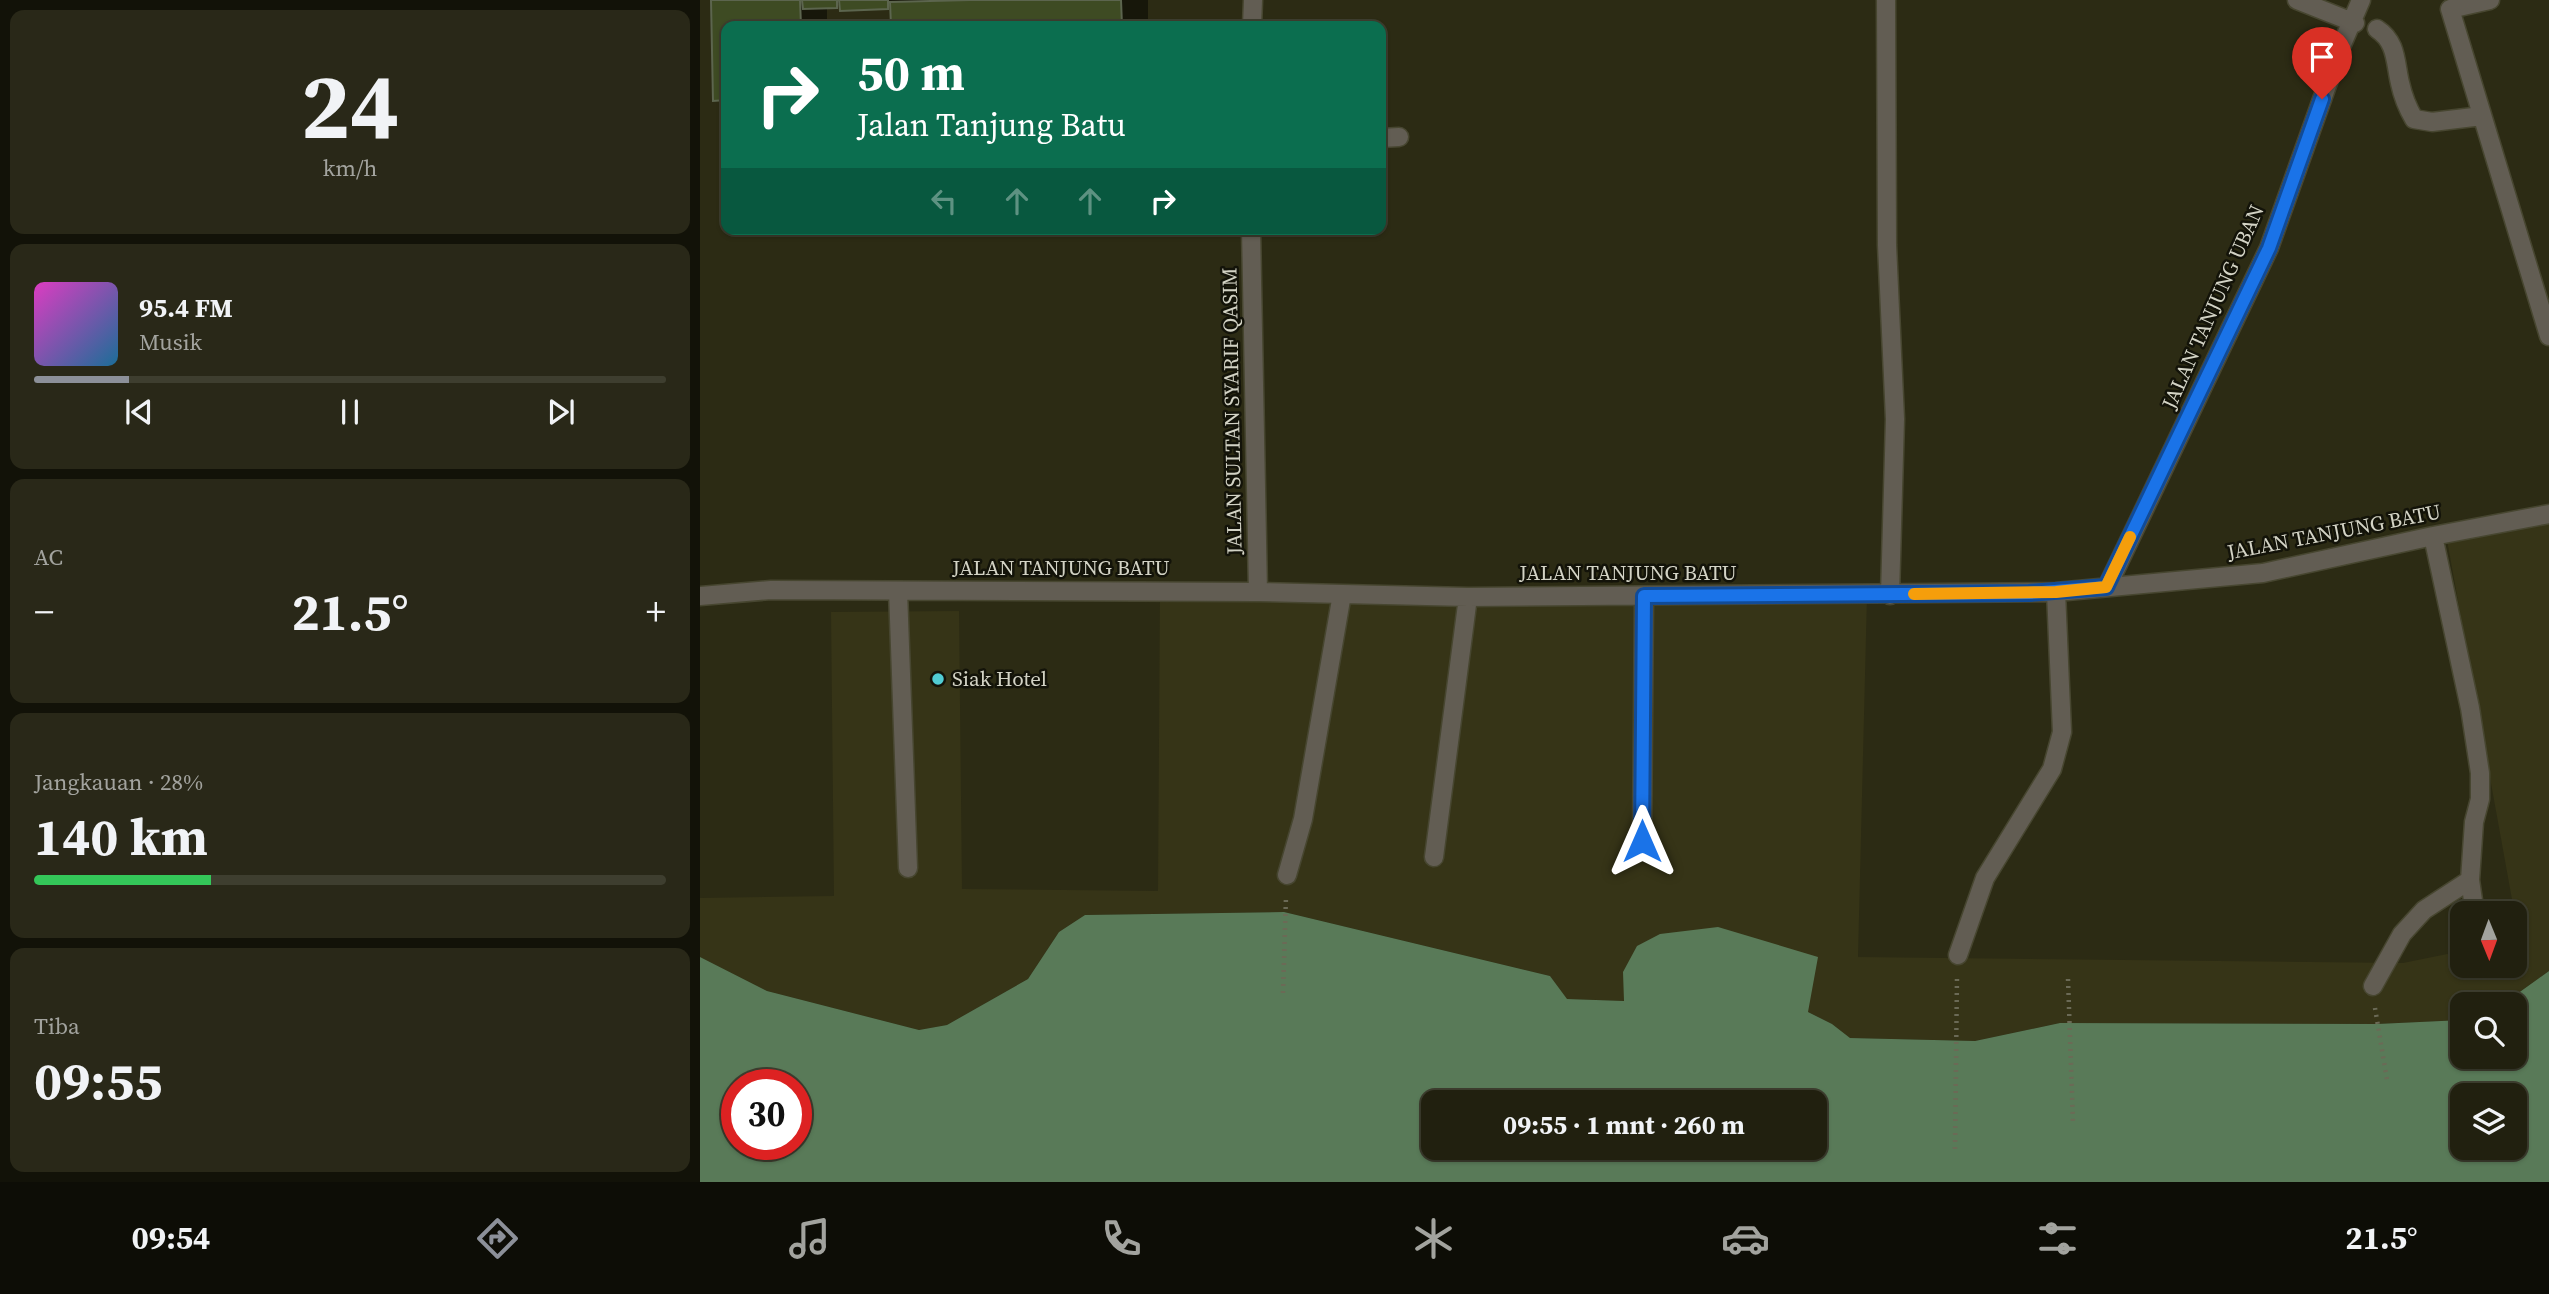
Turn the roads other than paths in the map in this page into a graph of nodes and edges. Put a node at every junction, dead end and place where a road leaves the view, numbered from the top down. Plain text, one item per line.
1 (1253, 0) edge
2 (1886, 0) edge
3 (2297, 0) edge
4 (2361, 0) edge
5 (2490, 0) edge
6 (2447, 4) edge
7 (1252, 21) edge
8 (2354, 22) junction
9 (2378, 29) dead end
10 (2482, 116) junction
11 (1251, 235) edge
12 (2549, 336) edge
13 (2549, 514) edge
14 (2433, 536) junction
15 (2106, 587) junction
16 (898, 591) junction
17 (1258, 592) junction
18 (2056, 592) junction
19 (1342, 594) junction
20 (1890, 595) junction
21 (700, 596) edge
22 (1644, 596) junction
23 (1468, 597) junction
24 (1642, 841) dead end
25 (1434, 856) dead end
26 (908, 868) dead end
27 (1287, 875) road end
28 (2470, 880) junction
29 (2473, 901) edge
30 (1958, 955) road end
31 (2373, 986) road end

1 - 7 street
2 - 20 street
3 - 8 street
4 - 8 street, JALAN TANJUNG UBAN
5 - 6 street
6 - 10 street
8 - 15 street, JALAN TANJUNG UBAN
9 - 10 street
10 - 12 street
11 - 17 street, JALAN SULTAN SYARIF QASIM
13 - 14 street, JALAN TANJUNG BATU
14 - 15 street, JALAN TANJUNG BATU
14 - 28 street
15 - 18 street, JALAN TANJUNG BATU
16 - 17 street, JALAN TANJUNG BATU
16 - 21 street, JALAN TANJUNG BATU
16 - 26 street
17 - 19 street, JALAN TANJUNG BATU
18 - 20 street, JALAN TANJUNG BATU
18 - 30 street
19 - 23 street, JALAN TANJUNG BATU
19 - 27 street
20 - 22 street, JALAN TANJUNG BATU
22 - 23 street, JALAN TANJUNG BATU
22 - 24 street
23 - 25 street
28 - 29 street
28 - 31 street

